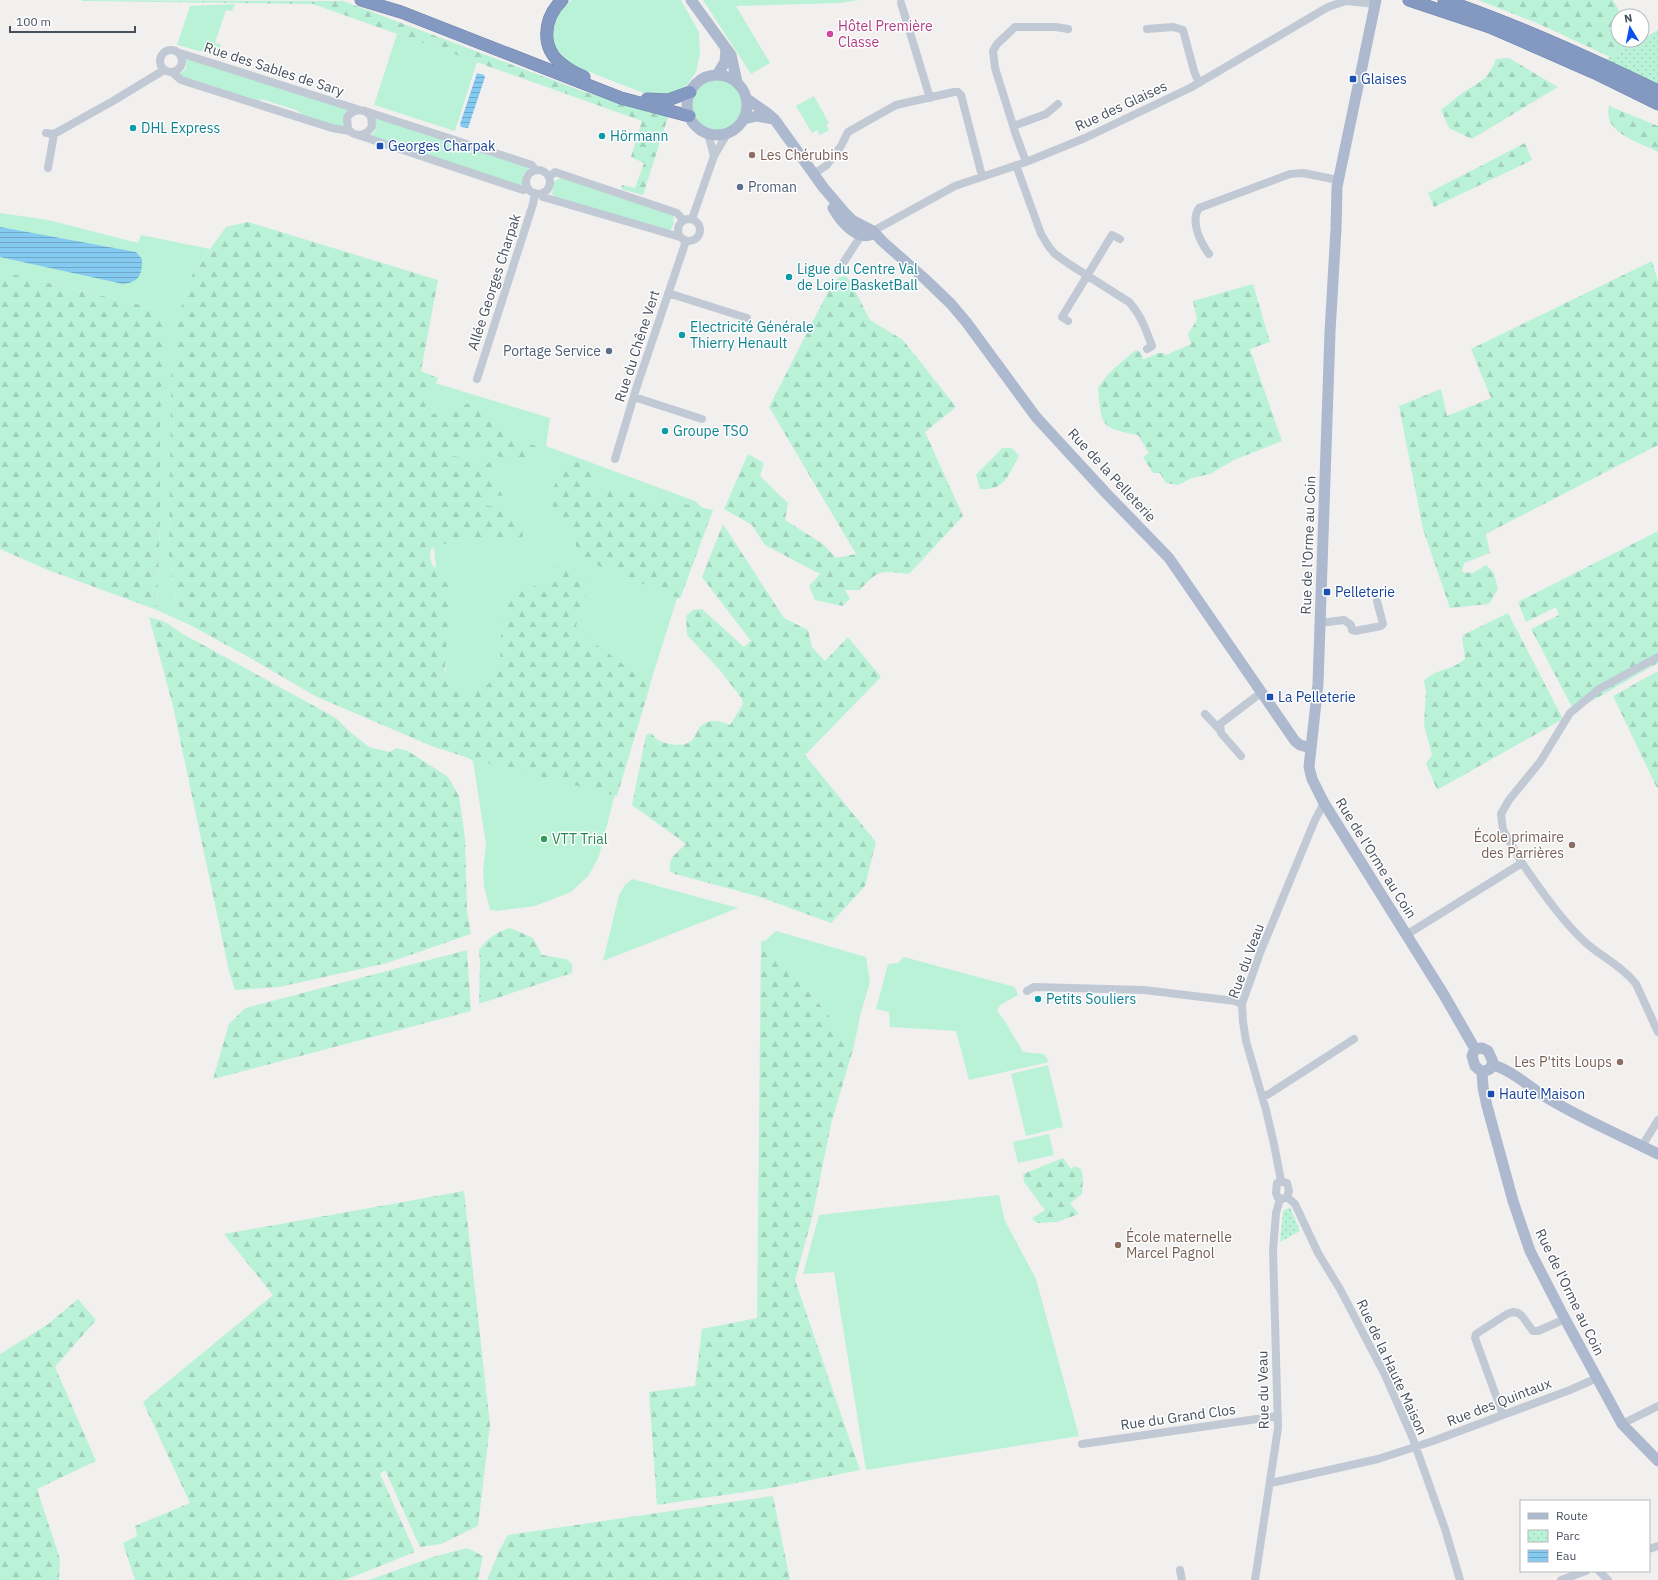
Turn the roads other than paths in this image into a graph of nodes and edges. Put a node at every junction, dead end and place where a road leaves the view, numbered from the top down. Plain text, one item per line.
1 (361, 0) edge
2 (562, 0) edge
3 (691, 0) edge
4 (1409, 0) edge
5 (1444, 0) edge
6 (1375, 2) edge
7 (901, 3) dead end
8 (1068, 29) dead end
9 (1146, 29) dead end
10 (726, 47) junction
11 (180, 53) junction
12 (164, 70) junction
13 (173, 72) junction
14 (717, 75) junction
15 (737, 82) junction
16 (1199, 83) junction
17 (1658, 91) edge
18 (690, 92) junction
19 (930, 98) junction
20 (747, 99) junction
21 (1058, 104) dead end
22 (1658, 104) edge
23 (363, 110) junction
24 (689, 116) junction
25 (744, 119) junction
26 (775, 120) junction
27 (1013, 126) junction
28 (353, 133) junction
29 (708, 134) junction
30 (727, 134) junction
31 (714, 156) junction
32 (1026, 162) junction
33 (1016, 165) junction
34 (48, 168) dead end
35 (534, 170) junction
36 (814, 174) junction
37 (982, 176) junction
38 (549, 177) junction
39 (1338, 180) junction
40 (531, 190) junction
41 (544, 192) junction
42 (692, 219) junction
43 (683, 220) junction
44 (870, 233) junction
45 (683, 239) junction
46 (1120, 239) dead end
47 (1209, 254) dead end
48 (838, 270) dead end
49 (1088, 274) junction
50 (668, 293) junction
51 (747, 318) dead end
52 (1068, 321) dead end
53 (1147, 349) dead end
54 (477, 380) dead end
55 (634, 397) junction
56 (702, 419) dead end
57 (615, 459) dead end
58 (1377, 601) dead end
59 (1320, 623) junction
60 (1658, 657) edge
61 (1262, 692) junction
62 (1205, 714) dead end
63 (1220, 730) junction
64 (1310, 748) junction
65 (1241, 756) dead end
66 (1324, 803) junction
67 (1522, 863) junction
68 (1406, 935) junction
69 (1027, 991) dead end
70 (1242, 1004) junction
71 (1658, 1032) edge
72 (1354, 1039) dead end
73 (1475, 1049) junction
74 (1492, 1064) junction
75 (1482, 1072) junction
76 (1262, 1097) junction
77 (1658, 1120) edge
78 (1642, 1146) junction
79 (1658, 1154) edge
80 (1281, 1181) junction
81 (1284, 1198) junction
82 (1565, 1319) junction
83 (1596, 1378) junction
84 (1658, 1406) edge
85 (1503, 1415) junction
86 (1278, 1416) junction
87 (1622, 1424) junction
88 (1082, 1444) dead end
89 (1415, 1446) junction
90 (1658, 1461) edge
91 (1271, 1482) junction
92 (1180, 1570) dead end
93 (1583, 1572) edge
94 (1600, 1572) edge
95 (1182, 1580) edge
96 (1255, 1580) edge
97 (1460, 1580) edge
98 (1561, 1580) edge
99 (1608, 1580) edge

1 - 24 highway
2 - 18 highway
3 - 10 main road
4 - 22 highway
5 - 17 highway
6 - 16 street, Rue des Glaises
6 - 39 main road, Rue de l'Orme au Coin
7 - 19 street
8 - 27 street
9 - 16 street
10 - 14 main road
10 - 15 main road
11 - 12 street
11 - 13 street
11 - 23 street, Rue des Sables de Sary
12 - 13 street
12 - 34 street
13 - 28 street
14 - 15 main road
14 - 18 main road
15 - 20 main road
16 - 32 street, Rue des Glaises
18 - 24 main road
19 - 36 street
19 - 37 street
20 - 25 main road
20 - 26 main road, Rue de la Pelleterie
21 - 27 street
23 - 28 street
23 - 28 street
23 - 35 street, Rue des Sables de Sary
24 - 29 main road
25 - 26 main road
25 - 30 main road
26 - 36 main road, Rue de la Pelleterie
27 - 32 street
28 - 40 street
29 - 30 main road
29 - 31 street
30 - 31 street
31 - 42 street
32 - 33 street, Rue des Glaises
33 - 37 street, Rue des Glaises
33 - 49 street
35 - 38 street
35 - 40 street
36 - 44 main road, Rue de la Pelleterie
37 - 44 street, Rue des Glaises
38 - 41 street
38 - 43 street
39 - 47 street
39 - 59 main road, Rue de l'Orme au Coin
40 - 41 street
40 - 54 street, Allée Georges Charpak
41 - 45 street
42 - 43 street
42 - 45 street
43 - 45 street
44 - 48 street
44 - 61 main road, Rue de la Pelleterie
45 - 50 street, Rue du Chêne Vert
46 - 49 street
49 - 52 street
49 - 53 street
50 - 51 street
50 - 55 street, Rue du Chêne Vert
55 - 56 street
55 - 57 street, Rue du Chêne Vert
58 - 59 street
59 - 64 main road, Rue de l'Orme au Coin
60 - 67 street
61 - 63 street
61 - 64 main road, Rue de la Pelleterie
62 - 63 street
63 - 65 street
64 - 66 main road, Rue de l'Orme au Coin
66 - 68 main road, Rue de l'Orme au Coin
66 - 70 street, Rue du Veau
67 - 68 street
67 - 71 street
68 - 73 main road, Rue de l'Orme au Coin
69 - 70 street
70 - 76 street, Rue du Veau
72 - 76 street
73 - 74 main road
73 - 75 main road
74 - 75 main road
74 - 78 main road
75 - 82 main road, Rue de l'Orme au Coin
76 - 80 street, Rue du Veau
77 - 78 street
78 - 79 main road
80 - 81 street, Rue du Veau
80 - 81 street, Rue du Veau
81 - 86 street, Rue du Veau
81 - 89 street, Rue de la Haute Maison
82 - 83 main road, Rue de l'Orme au Coin
82 - 85 street
83 - 85 street, Rue des Quintaux
83 - 87 main road, Rue de l'Orme au Coin
84 - 87 street
85 - 89 street, Rue des Quintaux
86 - 88 street, Rue du Grand Clos
86 - 91 street, Rue du Veau
87 - 90 main road, Rue de l'Orme au Coin
89 - 91 street, Rue des Quintaux
89 - 97 street, Rue de la Haute Maison
91 - 96 street, Rue du Veau
92 - 95 street
93 - 98 street
94 - 99 street

